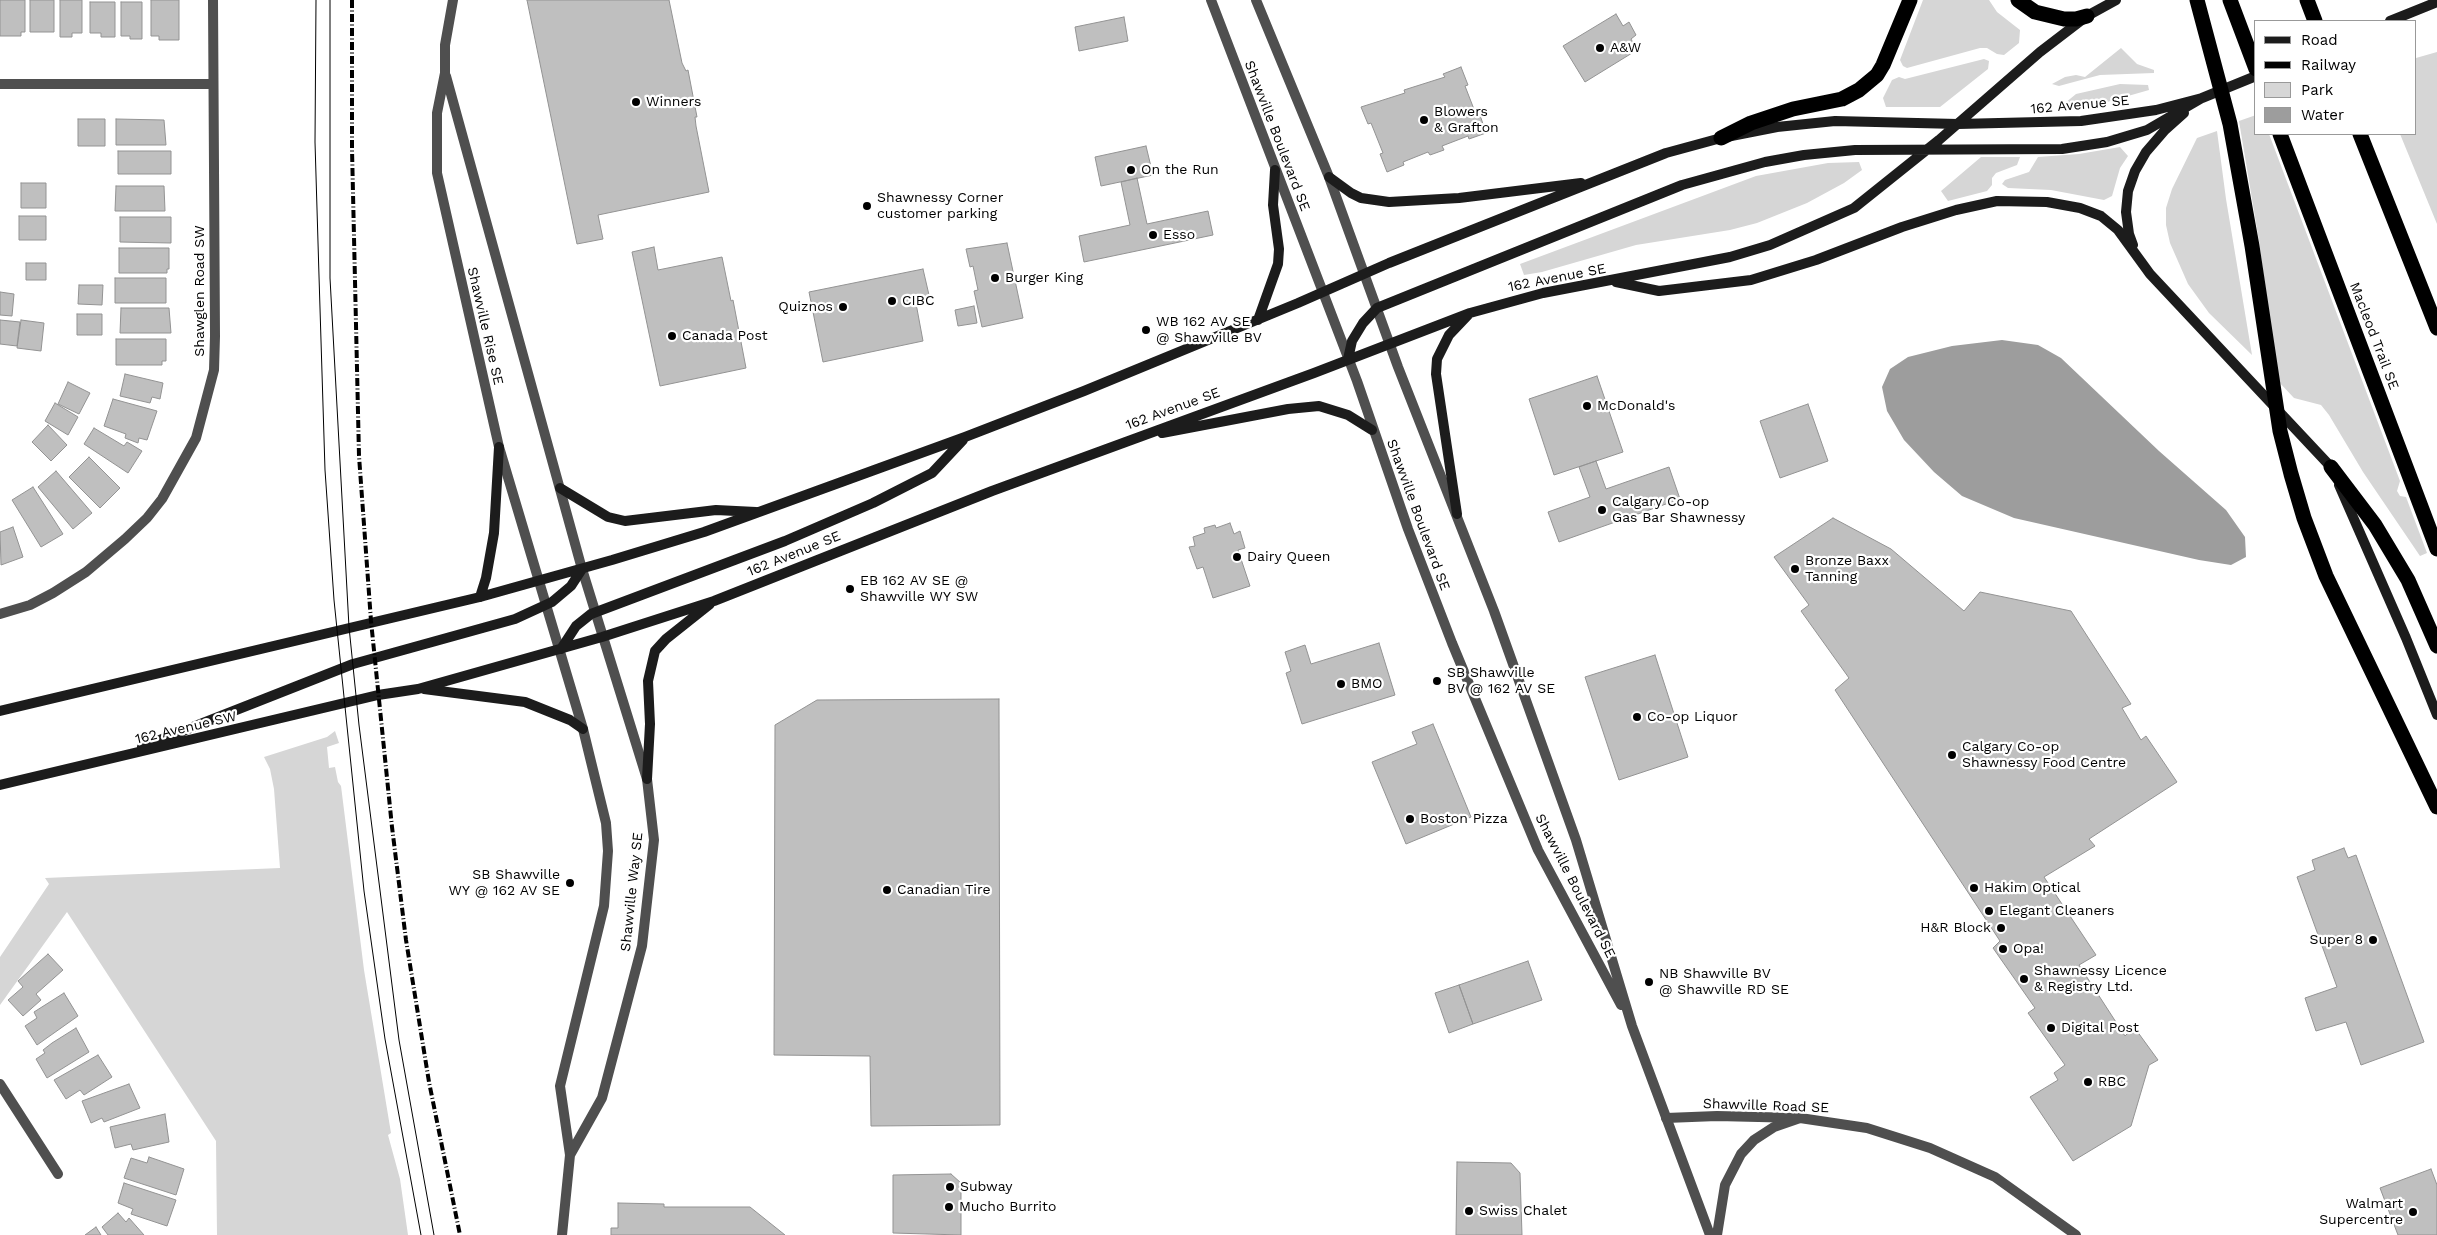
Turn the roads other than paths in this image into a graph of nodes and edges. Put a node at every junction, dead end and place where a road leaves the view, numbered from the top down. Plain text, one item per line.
1 (213, 0) edge
2 (452, 0) edge
3 (1211, 0) edge
4 (1256, 0) edge
5 (1910, 0) edge
6 (2018, 0) edge
7 (2116, 0) edge
8 (2197, 0) edge
9 (2230, 0) edge
10 (2307, 0) edge
11 (2437, 2) edge
12 (2087, 16) junction
13 (2315, 20) edge
14 (2392, 20) edge
15 (2254, 64) edge
16 (445, 73) junction
17 (2254, 77) edge
18 (0, 84) edge
19 (213, 84) junction
20 (2202, 98) junction
21 (1958, 124) junction
22 (2280, 135) edge
23 (2360, 135) edge
24 (1721, 138) junction
25 (1928, 149) junction
26 (1275, 170) junction
27 (1329, 177) junction
28 (1594, 182) junction
29 (2137, 255) junction
30 (1365, 275) junction
31 (1613, 281) junction
32 (1323, 293) junction
33 (1377, 308) junction
34 (1470, 313) junction
35 (1258, 320) junction
36 (2437, 328) edge
37 (1390, 344) junction
38 (1348, 359) junction
39 (1372, 430) junction
40 (965, 437) junction
41 (1129, 439) junction
42 (499, 447) junction
43 (2331, 467) junction
44 (560, 488) junction
45 (762, 512) junction
46 (1457, 514) junction
47 (2437, 549) edge
48 (582, 569) junction
49 (540, 580) junction
50 (480, 596) junction
51 (714, 600) junction
52 (547, 604) junction
53 (595, 613) junction
54 (0, 614) edge
55 (602, 637) junction
56 (2437, 646) edge
57 (561, 650) junction
58 (418, 689) junction
59 (378, 695) joint
60 (0, 711) edge
61 (2437, 715) edge
62 (583, 729) junction
63 (111, 760) junction
64 (647, 779) junction
65 (0, 785) edge
66 (2437, 806) edge
67 (1632, 1026) junction
68 (0, 1084) edge
69 (1666, 1118) junction
70 (1800, 1118) junction
71 (570, 1155) junction
72 (58, 1174) dead end
73 (562, 1235) edge
74 (1710, 1235) edge
75 (1717, 1235) edge
76 (2076, 1235) edge

1 - 19 street, Shawglen Road SW
2 - 16 street, Shawville Rise SE
3 - 26 street, Shawville Boulevard SE
4 - 27 street, Shawville Boulevard SE
5 - 24 highway
6 - 12 highway
7 - 12 main road, 162 Avenue SE
8 - 66 highway
9 - 15 highway
10 - 13 highway
11 - 14 main road
12 - 21 main road, 162 Avenue SE
16 - 42 street, Shawville Rise SE
16 - 44 street, Shawville Rise SE
17 - 20 main road
18 - 19 street
19 - 54 street, Shawglen Road SW
20 - 21 main road, 162 Avenue SE
20 - 25 main road
20 - 29 main road
21 - 24 main road, 162 Avenue SE
21 - 25 main road, 162 Avenue SE
22 - 47 highway, Macleod Trail SE
23 - 36 highway
24 - 28 main road, 162 Avenue SE
25 - 31 main road, 162 Avenue SE
25 - 33 main road
26 - 32 street, Shawville Boulevard SE
26 - 35 main road
27 - 28 main road
27 - 30 street, Shawville Boulevard SE
28 - 30 main road, 162 Avenue SE
29 - 31 main road
29 - 43 main road
30 - 32 main road, 162 Avenue SE
30 - 33 street, Shawville Boulevard SE
31 - 34 main road, 162 Avenue SE
32 - 35 main road, 162 Avenue SE
32 - 38 street, Shawville Boulevard SE
33 - 37 street, Shawville Boulevard SE
33 - 38 main road
34 - 37 main road, 162 Avenue SE
34 - 46 main road
35 - 40 main road, 162 Avenue SE
37 - 38 main road, 162 Avenue SE
37 - 46 street, Shawville Boulevard SE
38 - 39 street, Shawville Boulevard SE
38 - 41 main road, 162 Avenue SE
39 - 41 main road
39 - 67 street, Shawville Boulevard SE
40 - 45 main road, 162 Avenue SE
40 - 53 main road
41 - 51 main road, 162 Avenue SE
42 - 49 street, Shawville Rise SE
42 - 50 main road
43 - 56 highway
43 - 61 main road
44 - 45 main road
44 - 48 street, Shawville Rise SE
45 - 48 main road, 162 Avenue SE
46 - 67 street, Shawville Boulevard SE
48 - 49 main road, 162 Avenue SE
48 - 52 main road
48 - 53 street, Shawville Way SE
49 - 50 main road, 162 Avenue SE
49 - 52 street, Shawville Way SE
50 - 60 main road, 162 Avenue SE
51 - 55 main road, 162 Avenue SE
51 - 64 main road
52 - 57 street, Shawville Way SE
52 - 63 main road
53 - 55 street, Shawville Way SE
53 - 57 main road
55 - 57 main road, 162 Avenue SE
55 - 64 street, Shawville Way SE
57 - 58 main road, 162 Avenue SE
57 - 62 street, Shawville Way SE
58 - 59 main road, 162 Avenue SE
58 - 62 main road
59 - 63 main road, 162 Avenue SW
62 - 71 street, Shawville Way SE
63 - 65 main road, 162 Avenue SW
64 - 71 street, Shawville Way SE
67 - 69 street, Shawville Boulevard SE
68 - 72 street
69 - 70 street, Shawville Road SE
69 - 74 street, Shawville Boulevard SE
70 - 75 street
70 - 76 street, Shawville Road SE
71 - 73 street, Shawville Way SE

